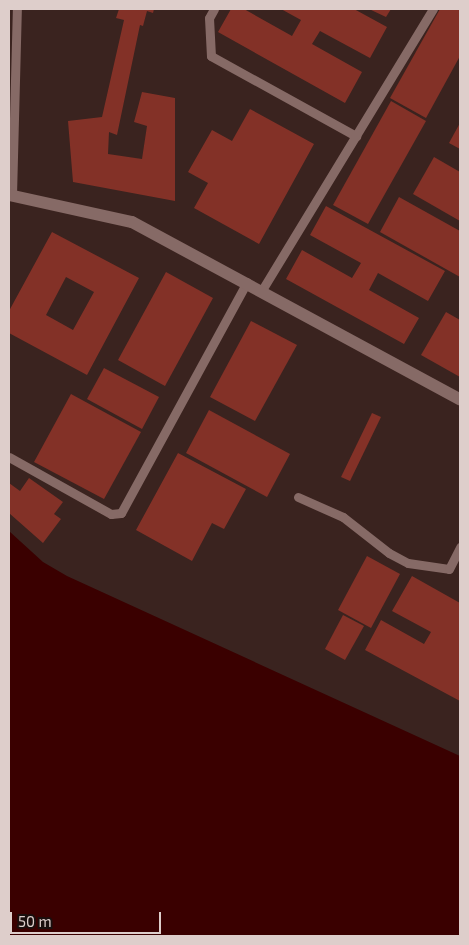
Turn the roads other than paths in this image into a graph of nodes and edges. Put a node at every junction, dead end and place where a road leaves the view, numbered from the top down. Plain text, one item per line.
1 (17, 9) edge
2 (214, 9) edge
3 (433, 9) edge
4 (12, 77) edge
5 (356, 136) junction
6 (10, 195) edge
7 (247, 282) junction
8 (262, 290) junction
9 (460, 399) edge
10 (9, 456) edge
11 (298, 497) dead end
12 (460, 547) edge

1 - 4 lane
2 - 5 lane
3 - 5 lane
4 - 6 lane
5 - 8 lane
6 - 7 street
7 - 8 street
7 - 10 lane
8 - 9 street
11 - 12 lane

